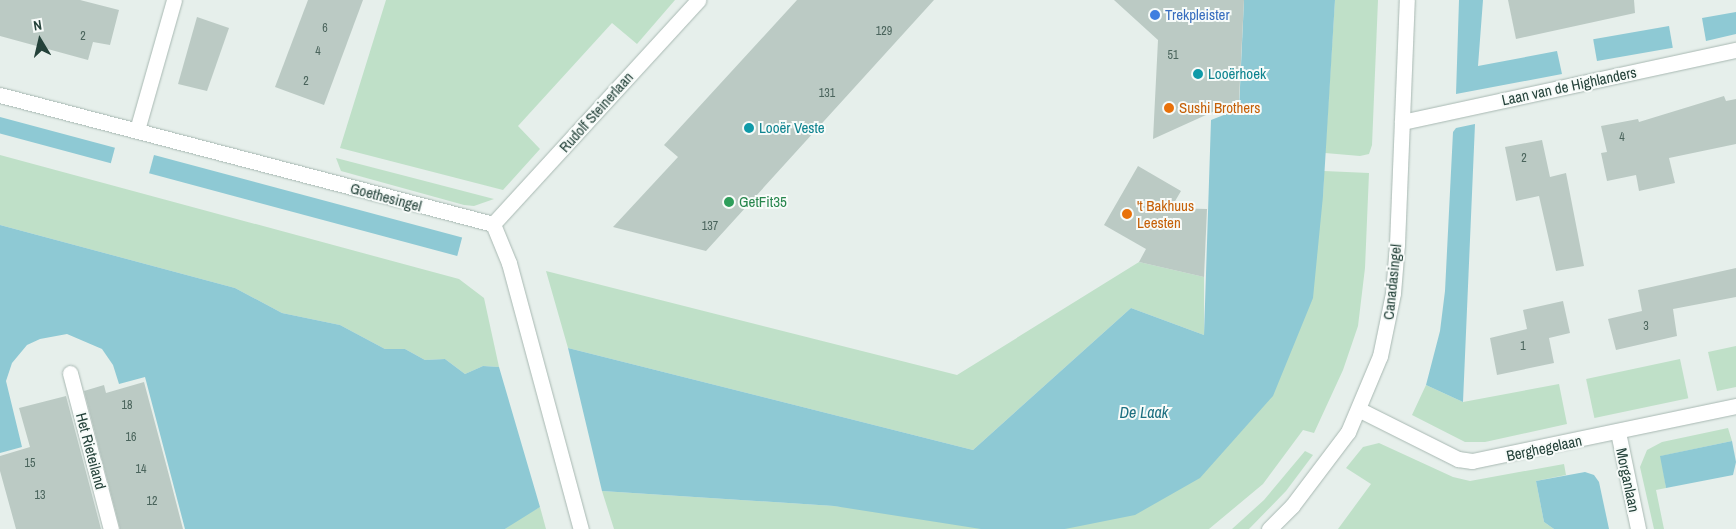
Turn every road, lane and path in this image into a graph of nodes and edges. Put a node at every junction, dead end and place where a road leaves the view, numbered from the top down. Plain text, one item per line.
1 (174, 0) edge
2 (698, 0) edge
3 (1407, 0) edge
4 (1736, 50) edge
5 (0, 95) edge
6 (1402, 122) junction
7 (137, 130) junction
8 (493, 224) junction
9 (70, 373) dead end
10 (1736, 406) edge
11 (1360, 410) junction
12 (1618, 432) junction
13 (575, 501) junction
14 (112, 529) edge
15 (581, 529) edge
16 (585, 529) edge
17 (1269, 529) edge
18 (1638, 529) edge

1 - 7 street
2 - 8 street, Rudolf Steinerlaan
3 - 6 street, Canadasingel
4 - 6 street, Laan van de Highlanders
5 - 7 street, Goethesingel
6 - 11 street, Canadasingel
7 - 8 street, Goethesingel
8 - 13 street
9 - 14 street, Het Rieteiland
10 - 12 street, Berghegelaan
11 - 12 street, Berghegelaan
11 - 17 street, Canadasingel
12 - 18 street, Morganlaan
13 - 15 street
13 - 16 street

